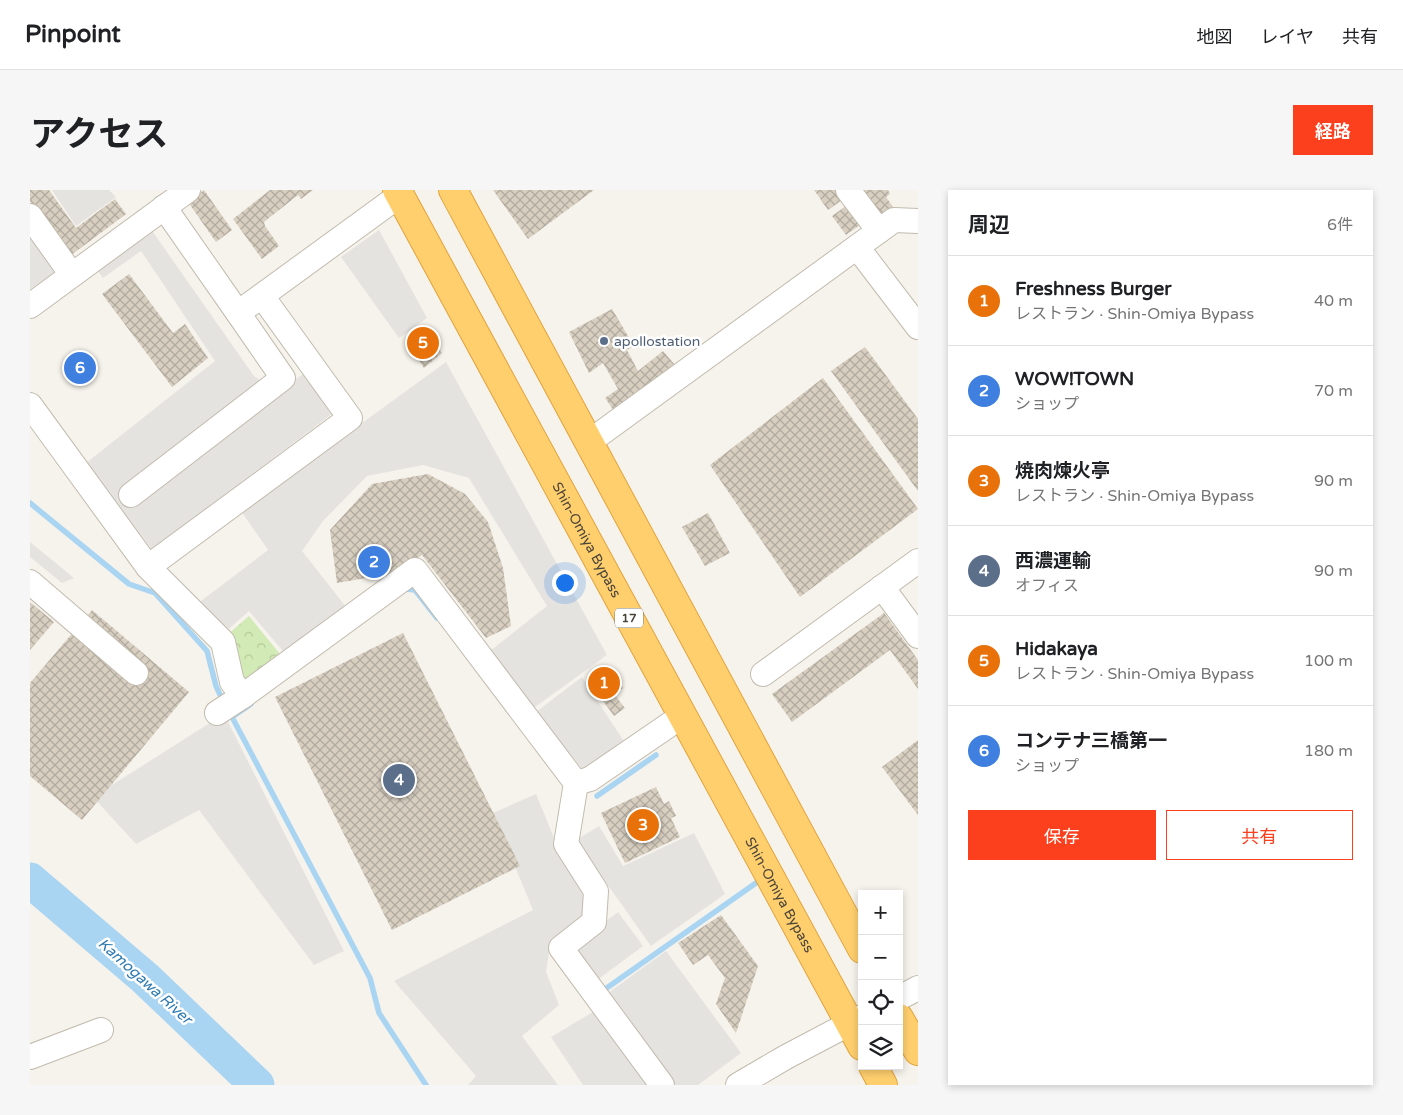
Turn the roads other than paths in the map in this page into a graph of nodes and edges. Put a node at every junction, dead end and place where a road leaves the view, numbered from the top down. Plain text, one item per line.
1 (188, 190) edge
2 (453, 190) edge
3 (848, 190) edge
4 (398, 193) edge
5 (164, 207) junction
6 (30, 216) edge
7 (918, 222) edge
8 (879, 231) junction
9 (857, 247) junction
10 (72, 275) junction
11 (262, 296) junction
12 (30, 306) edge
13 (238, 313) junction
14 (918, 327) edge
15 (30, 405) edge
16 (589, 442) junction
17 (131, 494) dead end
18 (918, 561) edge
19 (148, 567) junction
20 (30, 582) edge
21 (882, 587) junction
22 (916, 629) edge
23 (136, 673) dead end
24 (763, 674) dead end
25 (243, 696) junction
26 (217, 713) dead end
27 (682, 716) junction
28 (576, 783) junction
29 (858, 941) edge
30 (918, 988) edge
31 (903, 996) edge
32 (903, 1025) edge
33 (858, 1028) edge
34 (101, 1030) dead end
35 (918, 1051) edge
36 (30, 1057) edge
37 (875, 1070) edge
38 (662, 1085) edge
39 (738, 1085) edge
40 (883, 1085) edge

1 - 5 street
2 - 16 highway
3 - 8 street
4 - 11 street
4 - 27 highway, Shin-Omiya Bypass / 17
5 - 10 street
5 - 13 street
6 - 10 street
7 - 8 street
8 - 9 street
9 - 14 street
9 - 16 street
10 - 12 street
11 - 13 street
11 - 19 street
13 - 17 street
15 - 19 street
16 - 29 highway
18 - 21 street
19 - 25 street
20 - 23 street
21 - 22 street
21 - 24 street
25 - 26 street
25 - 28 street
27 - 28 street
27 - 33 highway, Shin-Omiya Bypass / 17
28 - 38 street
30 - 31 street
32 - 35 highway
33 - 39 street
34 - 36 street
37 - 40 highway

